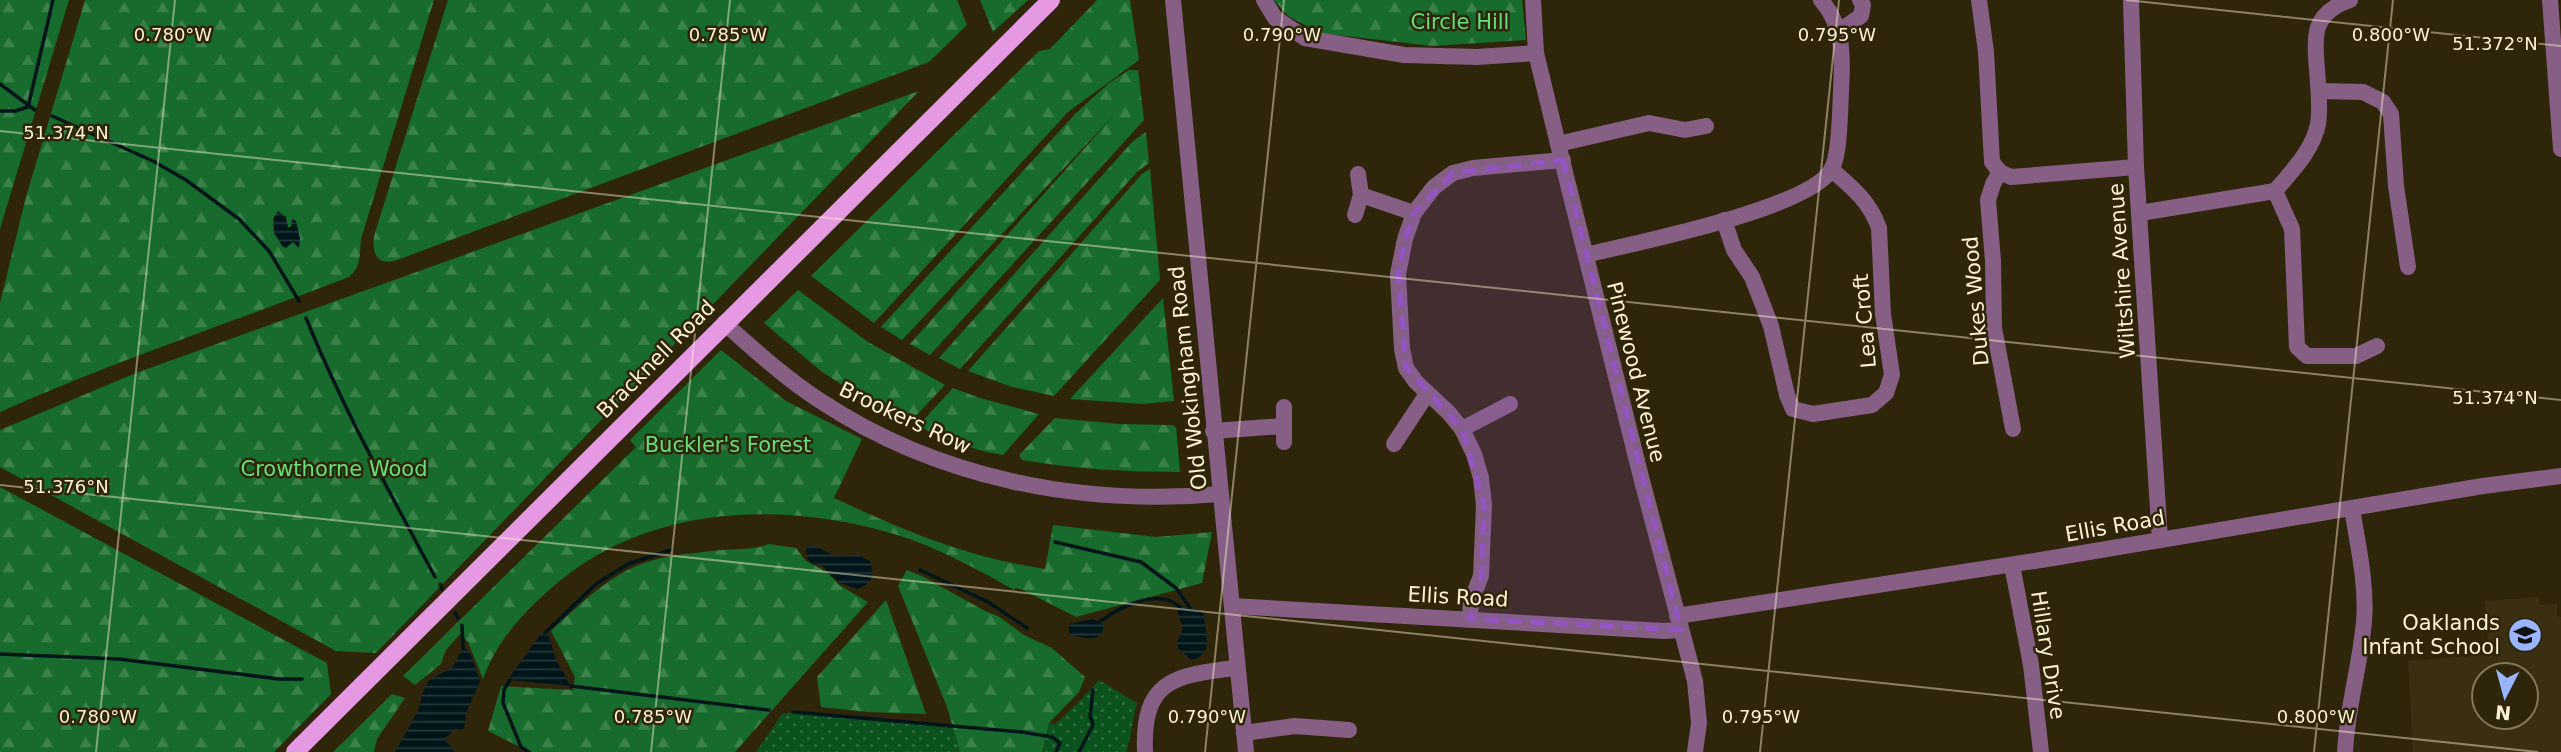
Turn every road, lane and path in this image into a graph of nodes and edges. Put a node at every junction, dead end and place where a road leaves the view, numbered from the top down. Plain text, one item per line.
1 (1051, 0) edge
2 (1173, 0) edge
3 (1264, 0) edge
4 (1533, 0) edge
5 (1821, 0) edge
6 (1860, 0) edge
7 (1979, 0) edge
8 (2131, 0) edge
9 (2350, 0) edge
10 (2550, 0) edge
11 (1839, 31) junction
12 (1536, 53) junction
13 (2320, 92) junction
14 (2560, 98) edge
15 (1706, 126) dead end
16 (2561, 149) edge
17 (1561, 152) junction
18 (2136, 167) junction
19 (1832, 170) junction
20 (2000, 173) junction
21 (1358, 174) dead end
22 (2275, 191) junction
23 (1361, 195) junction
24 (1414, 213) junction
25 (2140, 213) junction
26 (1355, 215) dead end
27 (1724, 220) junction
28 (1586, 255) junction
29 (2408, 267) dead end
30 (724, 323) junction
31 (2377, 346) dead end
32 (1427, 394) junction
33 (1510, 404) dead end
34 (1284, 407) dead end
35 (1462, 429) junction
36 (2013, 429) dead end
37 (1213, 431) junction
38 (1394, 444) dead end
39 (2561, 476) edge
40 (1220, 494) junction
41 (2352, 509) junction
42 (2160, 540) junction
43 (2012, 565) junction
44 (1232, 606) junction
45 (1470, 619) junction
46 (1679, 623) junction
47 (1236, 668) junction
48 (1349, 730) dead end
49 (1244, 733) junction
50 (295, 752) edge
51 (1145, 752) edge
52 (1246, 752) edge
53 (1695, 752) edge
54 (2041, 752) edge
55 (2345, 752) edge

1 - 30 main road, Bracknell Road
2 - 37 street, Old Wokingham Road
3 - 12 street
4 - 12 street, Pinewood Avenue
5 - 11 street
6 - 11 street
7 - 20 street
8 - 18 street, Wiltshire Avenue
9 - 13 street
10 - 14 street
11 - 19 street
12 - 17 street, Pinewood Avenue
13 - 22 street
13 - 29 street
14 - 16 street
15 - 17 street
17 - 24 street
17 - 28 street, Pinewood Avenue
18 - 20 street
18 - 25 street, Wiltshire Avenue
19 - 27 street
19 - 27 street, Lea Croft
20 - 36 street, Dukes Wood
21 - 23 street
22 - 25 street
22 - 31 street
23 - 24 street
23 - 26 street
24 - 32 street
25 - 42 street, Wiltshire Avenue
27 - 28 street
28 - 46 street, Pinewood Avenue
30 - 40 street, Brookers Row
30 - 50 main road, Bracknell Road
32 - 35 street
32 - 38 street
33 - 35 street
34 - 37 street
35 - 45 street
37 - 40 street, Old Wokingham Road
39 - 41 street, Ellis Road
40 - 44 street, Old Wokingham Road
41 - 42 street, Ellis Road
41 - 55 street
42 - 43 street, Ellis Road
43 - 46 street, Ellis Road
43 - 54 street, Hillary Drive
44 - 45 street, Ellis Road
44 - 47 street, Old Wokingham Road
45 - 46 street, Ellis Road
46 - 53 street, Pinewood Avenue
47 - 49 street, Old Wokingham Road
47 - 51 street
48 - 49 street
49 - 52 street, Old Wokingham Road

